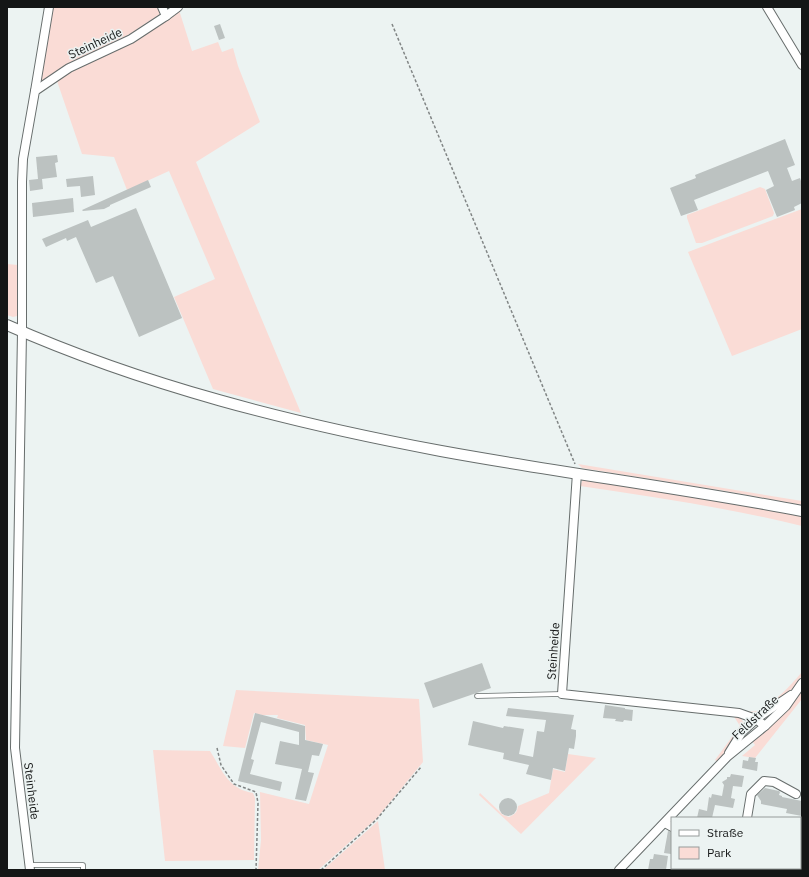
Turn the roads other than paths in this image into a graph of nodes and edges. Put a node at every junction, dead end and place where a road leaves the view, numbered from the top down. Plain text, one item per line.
1 (49, 7) edge
2 (162, 7) edge
3 (178, 7) edge
4 (767, 7) edge
5 (166, 16) junction
6 (802, 65) edge
7 (35, 91) junction
8 (7, 325) edge
9 (22, 332) junction
10 (578, 473) junction
11 (802, 511) edge
12 (802, 683) edge
13 (795, 692) junction
14 (562, 694) junction
15 (477, 696) dead end
16 (756, 719) junction
17 (765, 726) junction
18 (727, 757) junction
19 (796, 794) dead end
20 (675, 817) edge
21 (747, 817) edge
22 (668, 825) edge
23 (30, 868) edge
24 (83, 870) edge
25 (619, 870) edge

1 - 7 street, Steinheide
2 - 5 street
3 - 5 street, Steinheide
4 - 6 street
5 - 7 street, Steinheide
7 - 9 street, Steinheide
8 - 9 street
9 - 10 street
9 - 23 street, Steinheide
10 - 11 street
10 - 14 street, Steinheide
12 - 13 street, Feldstraße
13 - 16 street, Feldstraße
13 - 17 street, Feldstraße
14 - 15 lane
14 - 16 street, Steinheide
16 - 17 street, Steinheide
16 - 18 street, Feldstraße
17 - 18 street, Feldstraße
18 - 20 street, Feldstraße
19 - 21 street
22 - 25 street, Feldstraße
23 - 24 lane

